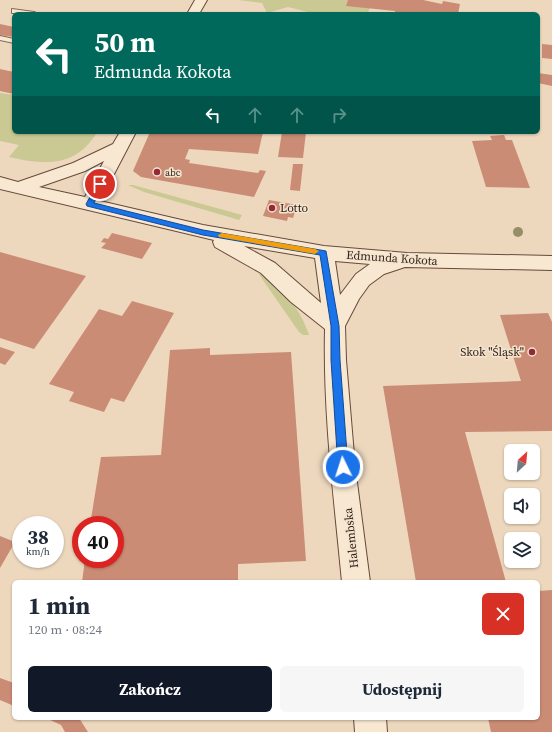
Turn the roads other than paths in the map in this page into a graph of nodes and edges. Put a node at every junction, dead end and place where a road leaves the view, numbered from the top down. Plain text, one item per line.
1 (201, 0) edge
2 (15, 11) dead end
3 (21, 12) edge
4 (194, 12) edge
5 (0, 38) edge
6 (12, 41) edge
7 (127, 134) edge
8 (119, 148) junction
9 (0, 183) edge
10 (19, 187) junction
11 (90, 204) junction
12 (203, 232) junction
13 (324, 253) junction
14 (407, 260) junction
15 (552, 263) edge
16 (335, 326) junction
17 (356, 580) edge
18 (370, 720) edge
19 (371, 732) edge

1 - 4 street
2 - 3 lane
5 - 6 lane
7 - 8 street
8 - 10 street
8 - 11 street
9 - 10 street, Edmunda Kokota
10 - 11 street, Edmunda Kokota
11 - 12 street, Edmunda Kokota
12 - 13 street, Edmunda Kokota
12 - 16 street
13 - 14 street, Edmunda Kokota
13 - 16 street, Halembska
14 - 15 street, Edmunda Kokota
14 - 16 street, Halembska
16 - 17 street, Halembska
18 - 19 street

